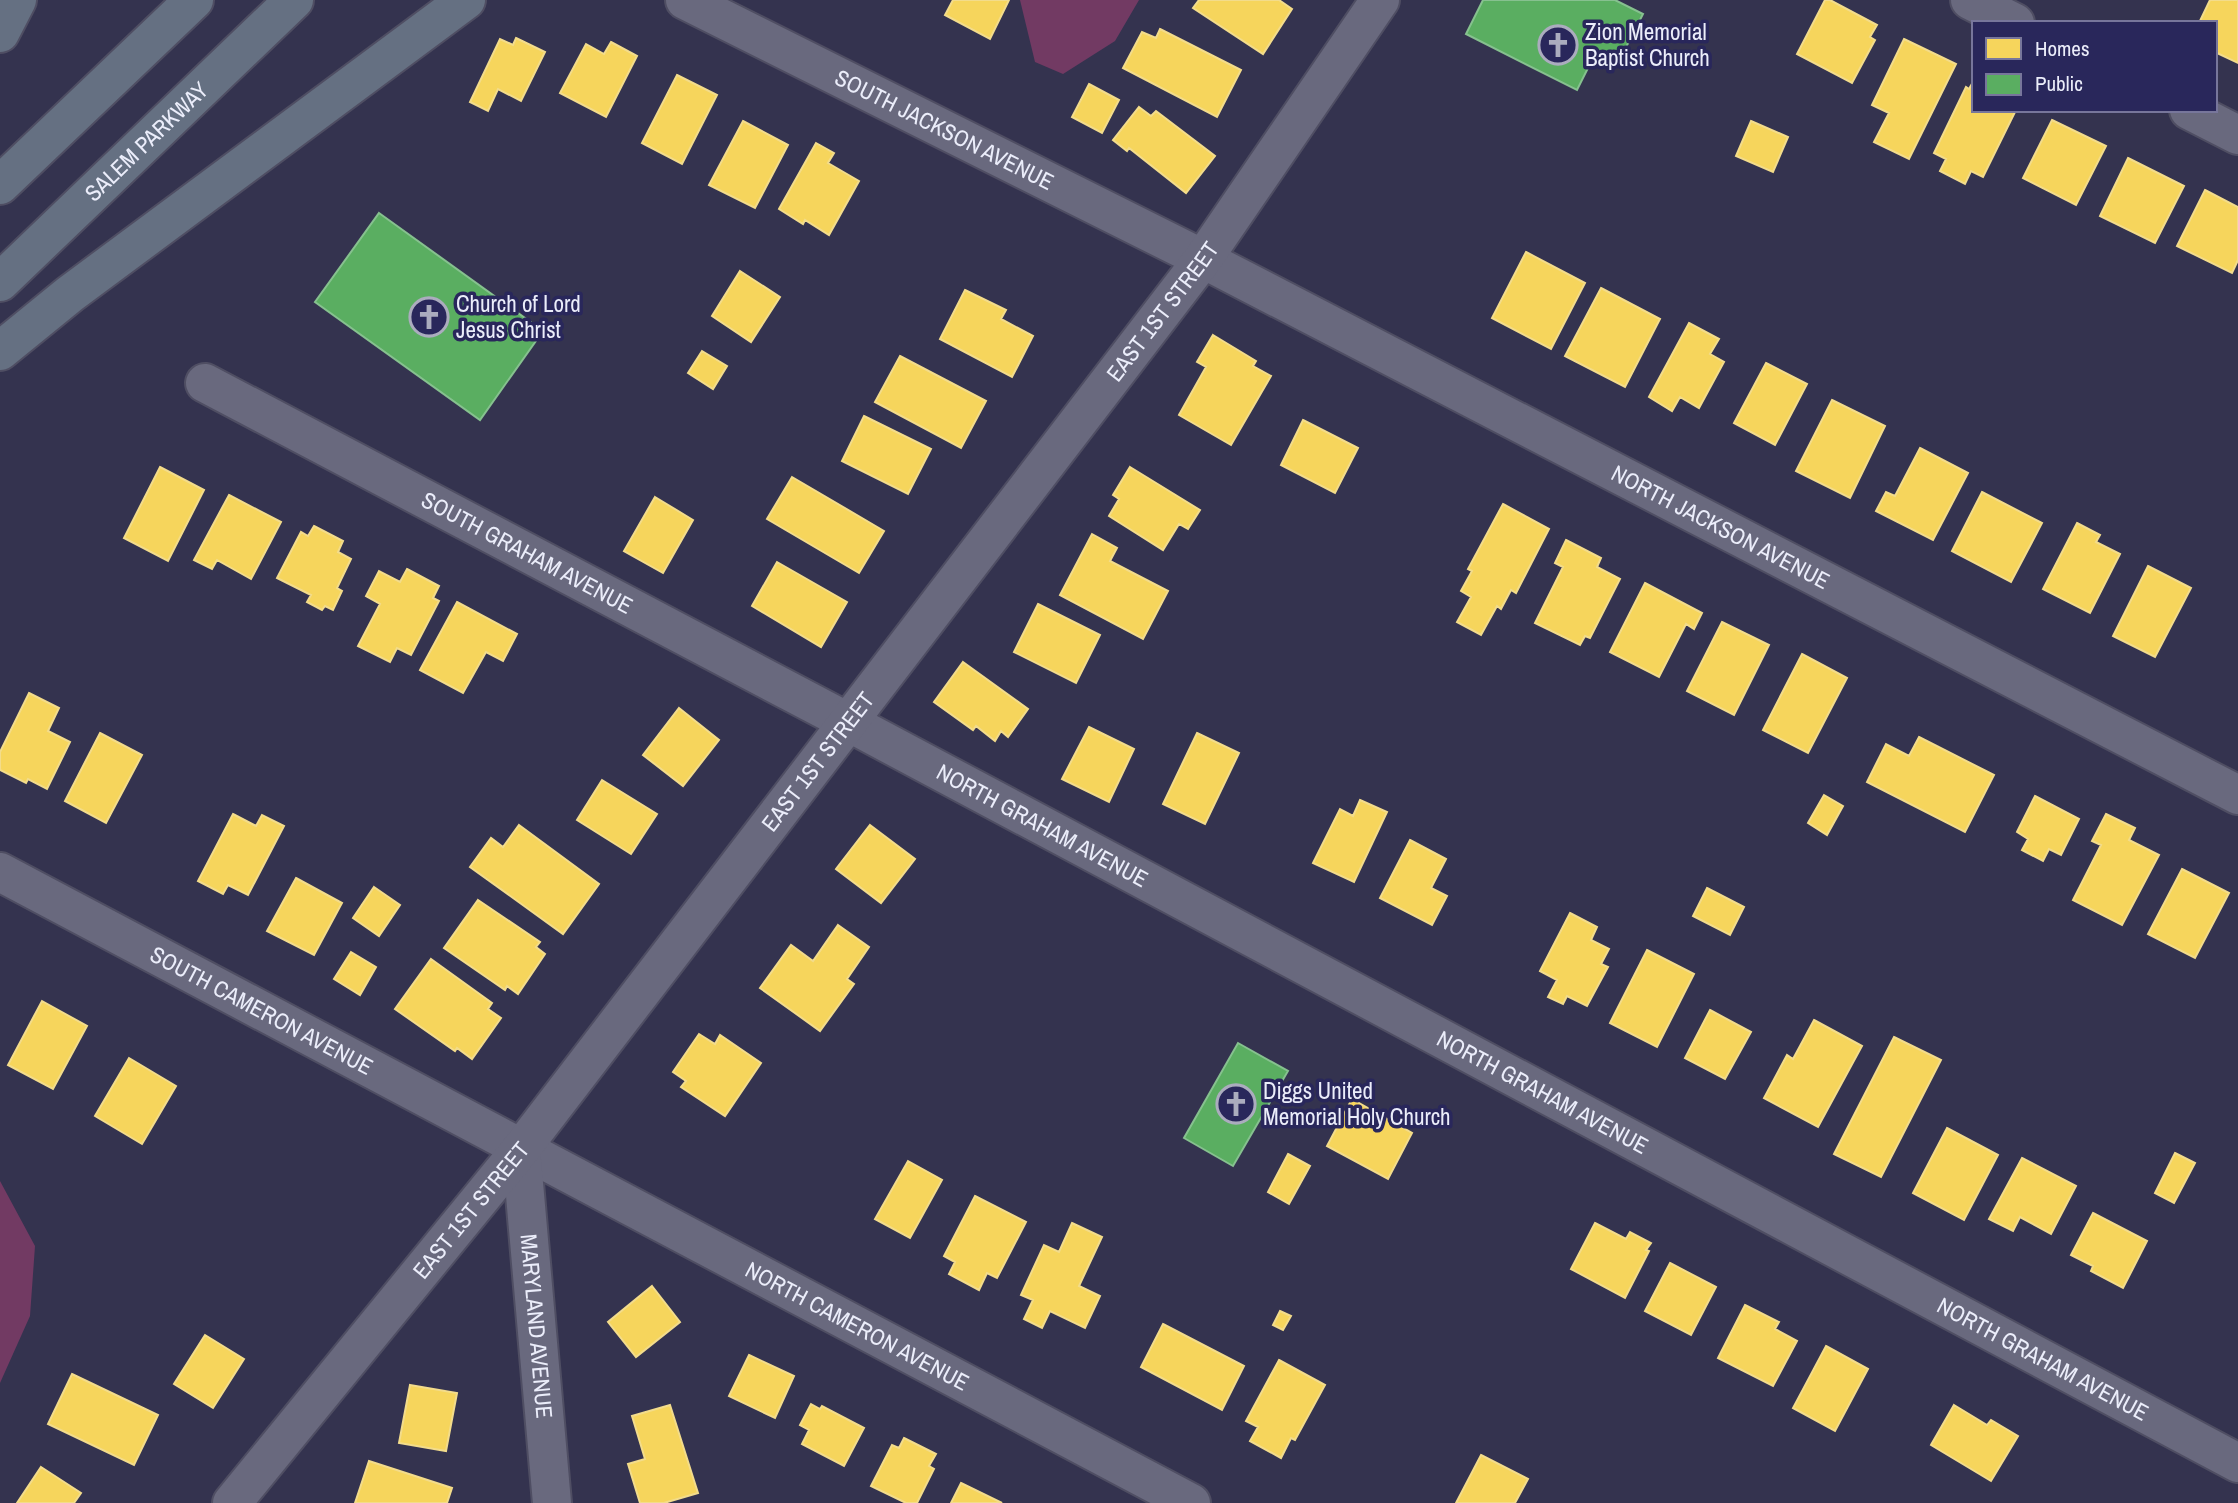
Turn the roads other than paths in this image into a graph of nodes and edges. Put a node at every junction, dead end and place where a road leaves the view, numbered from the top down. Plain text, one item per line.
1 (18, 0) edge
2 (194, 0) edge
3 (294, 0) edge
4 (466, 0) edge
5 (685, 0) edge
6 (1380, 0) edge
7 (1970, 0) edge
8 (2011, 21) edge
9 (0, 33) edge
10 (2193, 112) edge
11 (2238, 135) edge
12 (0, 185) edge
13 (1203, 259) junction
14 (0, 282) edge
15 (0, 351) edge
16 (205, 383) dead end
17 (848, 722) junction
18 (2238, 795) edge
19 (0, 872) edge
20 (521, 1149) junction
21 (2238, 1463) edge
22 (232, 1503) edge
23 (552, 1503) edge
24 (1191, 1503) edge

1 - 9 highway
2 - 12 highway
3 - 14 highway, SALEM PARKWAY
4 - 15 highway
5 - 13 street, SOUTH JACKSON AVENUE
6 - 13 street, EAST 1ST STREET
7 - 8 street
10 - 11 street
13 - 17 street, EAST 1ST STREET
13 - 18 street, NORTH JACKSON AVENUE
16 - 17 street, SOUTH GRAHAM AVENUE
17 - 20 street, EAST 1ST STREET
17 - 21 street, NORTH GRAHAM AVENUE
19 - 20 street, SOUTH CAMERON AVENUE
20 - 22 street, EAST 1ST STREET
20 - 23 street, MARYLAND AVENUE
20 - 24 street, NORTH CAMERON AVENUE

